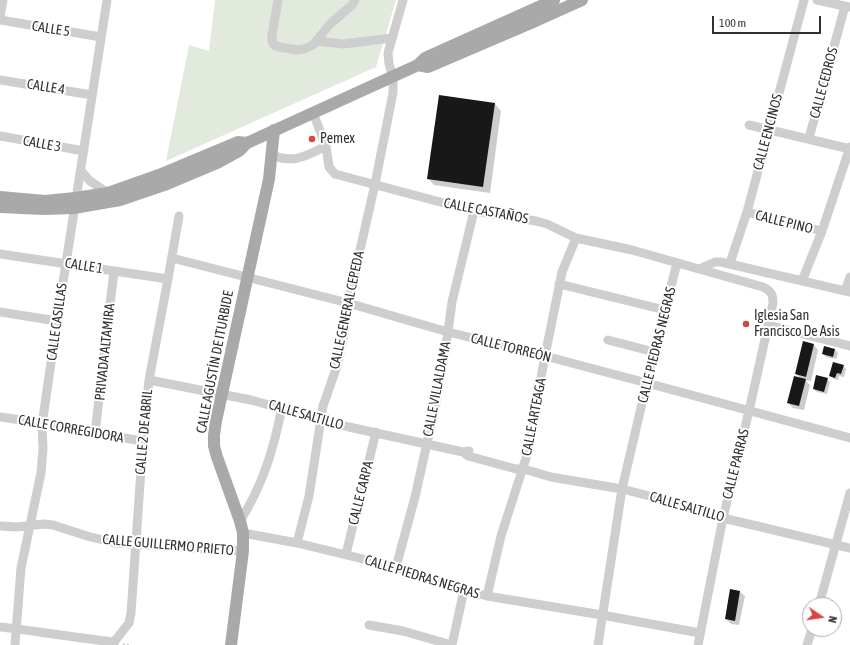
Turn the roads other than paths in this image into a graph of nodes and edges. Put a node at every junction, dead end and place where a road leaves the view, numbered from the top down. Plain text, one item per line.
1 (3, 0) edge
2 (107, 0) edge
3 (278, 0) edge
4 (355, 0) edge
5 (402, 0) edge
6 (554, 0) edge
7 (582, 0) edge
8 (804, 0) edge
9 (817, 0) edge
10 (848, 6) edge
11 (0, 17) edge
12 (0, 20) edge
13 (101, 37) junction
14 (392, 38) junction
15 (317, 41) junction
16 (418, 65) junction
17 (393, 77) junction
18 (0, 80) edge
19 (92, 95) junction
20 (313, 113) junction
21 (750, 125) dead end
22 (769, 129) junction
23 (274, 130) junction
24 (0, 136) edge
25 (809, 138) junction
26 (247, 143) junction
27 (326, 146) junction
28 (850, 148) edge
29 (84, 151) junction
30 (272, 155) junction
31 (81, 171) junction
32 (375, 184) junction
33 (108, 193) junction
34 (0, 197) edge
35 (76, 203) junction
36 (0, 207) edge
37 (474, 211) junction
38 (747, 212) junction
39 (179, 216) dead end
40 (822, 232) junction
41 (576, 238) junction
42 (0, 254) edge
43 (172, 258) junction
44 (66, 263) junction
45 (676, 263) junction
46 (730, 263) junction
47 (699, 270) junction
48 (114, 271) junction
49 (247, 277) junction
50 (850, 278) edge
51 (168, 279) junction
52 (802, 281) junction
53 (560, 284) junction
54 (764, 287) joint
55 (848, 292) edge
56 (348, 303) junction
57 (665, 310) junction
58 (0, 312) edge
59 (57, 321) junction
60 (768, 325) junction
61 (448, 332) junction
62 (608, 340) dead end
63 (850, 346) edge
64 (654, 352) junction
65 (545, 356) junction
66 (149, 380) junction
67 (647, 383) junction
68 (221, 394) junction
69 (282, 408) junction
70 (748, 411) junction
71 (0, 417) edge
72 (322, 419) junction
73 (42, 425) junction
74 (376, 432) junction
75 (95, 433) junction
76 (850, 438) edge
77 (143, 441) junction
78 (426, 443) junction
79 (524, 469) junction
80 (622, 489) junction
81 (850, 493) edge
82 (723, 518) junction
83 (240, 521) junction
84 (0, 526) edge
85 (29, 526) junction
86 (243, 533) junction
87 (297, 543) junction
88 (136, 544) junction
89 (836, 544) junction
90 (850, 548) edge
91 (243, 551) junction
92 (346, 554) junction
93 (396, 567) junction
94 (464, 590) junction
95 (486, 596) junction
96 (821, 597) edge
97 (602, 615) junction
98 (369, 625) dead end
99 (0, 627) edge
100 (16, 628) junction
101 (700, 633) junction
102 (114, 644) edge
103 (15, 645) edge
104 (231, 645) edge
105 (452, 645) edge
106 (598, 645) edge
107 (698, 645) edge

1 - 11 street
2 - 13 street, CALLE CASILLAS
3 - 15 street
4 - 15 street
5 - 14 street, CALLE GENERAL CEPEDA
6 - 16 main road
7 - 16 main road
8 - 22 street, CALLE ENCINOS
9 - 10 street
10 - 25 street, CALLE CEDROS
12 - 13 street, CALLE 5
13 - 19 street, CALLE CASILLAS
14 - 15 street
14 - 17 street, CALLE GENERAL CEPEDA
16 - 17 main road
17 - 20 main road
17 - 32 street, CALLE GENERAL CEPEDA
18 - 19 street, CALLE 4
19 - 29 street, CALLE CASILLAS
20 - 23 main road
20 - 27 street, CALLE CASTAÑOS
21 - 22 street
22 - 25 street
22 - 38 street, CALLE ENCINOS
23 - 26 main road
23 - 30 main road, CALLE AGUSTÍN DE ITURBIDE
24 - 29 street, CALLE 3
25 - 28 street
26 - 33 main road
26 - 35 main road
27 - 30 street
27 - 32 street, CALLE CASTAÑOS
28 - 40 street
29 - 31 street, CALLE CASILLAS
30 - 49 main road, CALLE AGUSTÍN DE ITURBIDE
31 - 33 street
31 - 35 street, CALLE CASILLAS
32 - 37 street, CALLE CASTAÑOS
32 - 56 street, CALLE GENERAL CEPEDA
33 - 35 main road
34 - 35 main road
35 - 36 main road
35 - 44 street, CALLE CASILLAS
37 - 41 street, CALLE CASTAÑOS
37 - 61 street, CALLE VILLALDAMA
38 - 40 street, CALLE PINO
38 - 46 street, CALLE ENCINOS
39 - 43 street, CALLE 2 DE ABRIL
40 - 52 street
41 - 45 street, CALLE CASTAÑOS
41 - 53 street, CALLE ARTEAGA
42 - 44 street, CALLE 1
43 - 49 street, CALLE TORREÓN
43 - 51 street, CALLE 2 DE ABRIL
44 - 48 street, CALLE 1
44 - 59 street, CALLE CASILLAS
45 - 47 street, CALLE CASTAÑOS
45 - 57 street, CALLE PIEDRAS NEGRAS
46 - 47 street
46 - 52 street
47 - 54 street, CALLE CASTAÑOS
48 - 51 street, CALLE 1
48 - 75 street, PRIVADA ALTAMIRA
49 - 56 street, CALLE TORREÓN
49 - 68 main road, CALLE AGUSTÍN DE ITURBIDE
50 - 55 street
51 - 66 street, CALLE 2 DE ABRIL
52 - 55 street
53 - 57 street
53 - 65 street, CALLE ARTEAGA
54 - 60 street, CALLE PARRAS
56 - 61 street, CALLE TORREÓN
56 - 72 street, CALLE GENERAL CEPEDA
57 - 64 street, CALLE PIEDRAS NEGRAS
58 - 59 street
59 - 73 street, CALLE CASILLAS
60 - 63 street
60 - 70 street, CALLE PARRAS
61 - 65 street, CALLE TORREÓN
61 - 78 street, CALLE VILLALDAMA
62 - 64 street
64 - 67 street, CALLE PIEDRAS NEGRAS
65 - 67 street, CALLE TORREÓN
65 - 79 street, CALLE ARTEAGA
66 - 68 street, CALLE SALTILLO
66 - 77 street, CALLE 2 DE ABRIL
67 - 70 street, CALLE TORREÓN
67 - 80 street, CALLE PIEDRAS NEGRAS
68 - 69 street, CALLE SALTILLO
68 - 83 main road, CALLE AGUSTÍN DE ITURBIDE
69 - 72 street, CALLE SALTILLO
69 - 83 street
70 - 76 street, CALLE TORREÓN
70 - 82 street, CALLE PARRAS
71 - 73 street, CALLE CORREGIDORA
72 - 74 street, CALLE SALTILLO
72 - 87 street, CALLE GENERAL CEPEDA
73 - 75 street, CALLE CORREGIDORA
73 - 85 street, CALLE CASILLAS
74 - 78 street, CALLE SALTILLO
74 - 92 street, CALLE CARPA
75 - 77 street, CALLE CORREGIDORA
77 - 88 street, CALLE 2 DE ABRIL
78 - 79 street, CALLE SALTILLO
78 - 93 street, CALLE VILLALDAMA
79 - 80 street, CALLE SALTILLO
79 - 95 street, CALLE ARTEAGA
80 - 82 street, CALLE SALTILLO
80 - 97 street, CALLE PIEDRAS NEGRAS
81 - 89 street
82 - 89 street, CALLE SALTILLO
82 - 101 street, CALLE PARRAS
83 - 86 main road, CALLE AGUSTÍN DE ITURBIDE
84 - 85 street, CALLE GUILLERMO PRIETO
85 - 88 street, CALLE GUILLERMO PRIETO
85 - 100 street, CALLE CASILLAS
86 - 87 street, CALLE PIEDRAS NEGRAS
86 - 91 main road, CALLE AGUSTÍN DE ITURBIDE
87 - 92 street, CALLE PIEDRAS NEGRAS
88 - 91 street, CALLE GUILLERMO PRIETO
88 - 102 street, CALLE 2 DE ABRIL
89 - 90 street, CALLE SALTILLO
89 - 96 street
91 - 104 main road, CALLE AGUSTÍN DE ITURBIDE
92 - 93 street, CALLE PIEDRAS NEGRAS
93 - 94 street, CALLE PIEDRAS NEGRAS
94 - 95 street, CALLE PIEDRAS NEGRAS
94 - 105 street
95 - 97 street, CALLE PIEDRAS NEGRAS
97 - 101 street, CALLE PIEDRAS NEGRAS
97 - 106 street, CALLE PIEDRAS NEGRAS
98 - 105 street
99 - 100 street
100 - 102 street
100 - 103 street, CALLE CASILLAS
101 - 107 street, CALLE PARRAS

